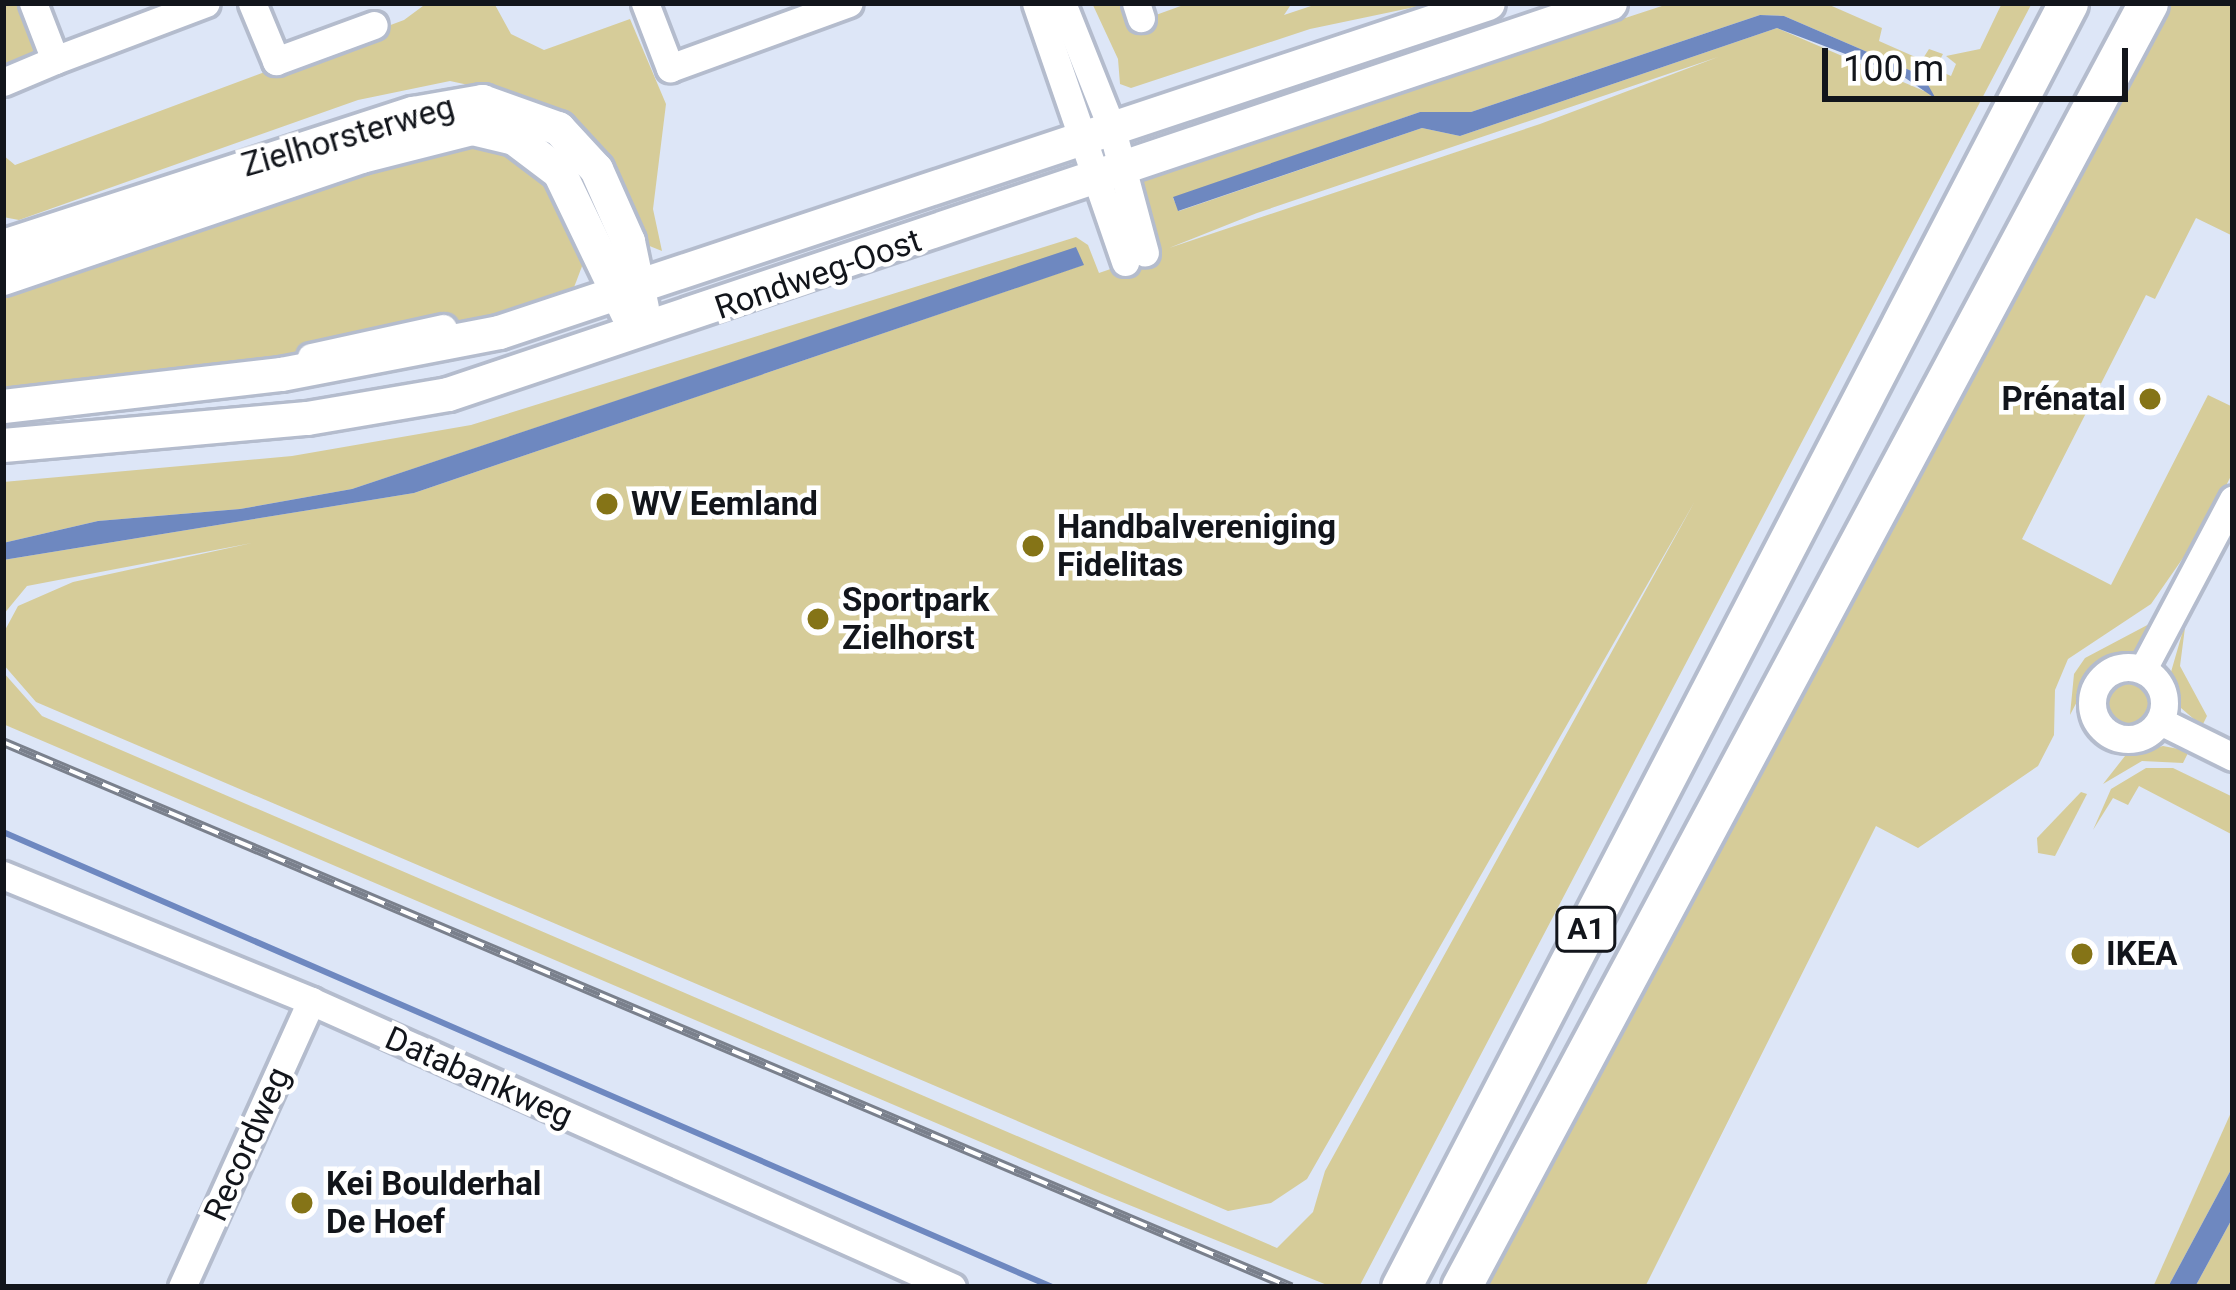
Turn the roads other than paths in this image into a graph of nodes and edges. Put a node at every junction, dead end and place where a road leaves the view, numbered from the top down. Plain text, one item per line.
1 (33, 3) edge
2 (206, 3) edge
3 (645, 3) edge
4 (849, 3) edge
5 (1036, 3) edge
6 (1062, 3) edge
7 (1488, 3) edge
8 (1610, 3) edge
9 (2068, 3) edge
10 (2148, 3) edge
11 (260, 7) edge
12 (374, 25) dead end
13 (55, 60) junction
14 (3, 82) edge
15 (1096, 131) junction
16 (1109, 175) junction
17 (3, 246) edge
18 (1135, 257) dead end
19 (3, 278) edge
20 (629, 292) junction
21 (642, 334) junction
22 (3, 406) edge
23 (3, 445) edge
24 (2233, 499) edge
25 (2143, 670) junction
26 (2160, 721) junction
27 (2233, 758) edge
28 (3, 875) edge
29 (311, 1001) junction
30 (182, 1287) edge
31 (952, 1287) edge
32 (1401, 1287) edge
33 (1461, 1287) edge

1 - 13 street
2 - 13 street
3 - 4 street
5 - 15 street
6 - 15 street
7 - 15 main road, Rondweg-Oost
8 - 16 main road, Rondweg-Oost
9 - 32 highway, A1
10 - 33 highway, A1
11 - 12 street
13 - 14 street
15 - 16 street
15 - 20 main road, Rondweg-Oost
16 - 18 street
16 - 21 main road, Rondweg-Oost
17 - 20 main road, Zielhorsterweg
19 - 20 main road, Zielhorsterweg
20 - 21 main road, Zielhorsterweg
20 - 22 main road, Rondweg-Oost
21 - 23 main road, Rondweg-Oost
24 - 25 street
25 - 26 street
25 - 26 street
26 - 27 street
28 - 29 street, Databankweg
29 - 30 street, Recordweg
29 - 31 street, Databankweg

